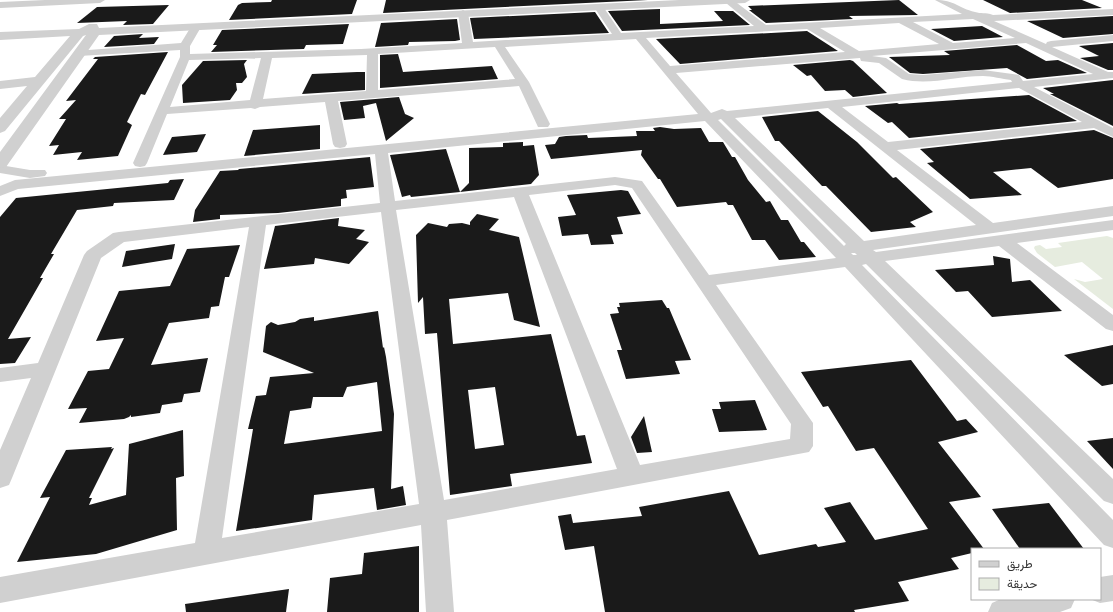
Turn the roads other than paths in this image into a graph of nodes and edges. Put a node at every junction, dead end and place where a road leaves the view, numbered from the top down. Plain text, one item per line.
1 (100, 0) edge
2 (639, 0) edge
3 (744, 0) edge
4 (940, 0) edge
5 (953, 0) edge
6 (729, 1) edge
7 (1058, 3) dead end
8 (0, 4) edge
9 (599, 7) junction
10 (1113, 12) edge
11 (1070, 13) junction
12 (463, 14) junction
13 (1083, 14) junction
14 (973, 15) junction
15 (990, 16) junction
16 (900, 19) junction
17 (1092, 21) dead end
18 (808, 25) junction
19 (196, 27) junction
20 (762, 27) junction
21 (94, 29) junction
22 (0, 31) edge
23 (79, 33) junction
24 (638, 34) junction
25 (0, 36) edge
26 (618, 36) junction
27 (1113, 38) edge
28 (1025, 40) junction
29 (497, 43) junction
30 (1051, 44) junction
31 (468, 45) junction
32 (951, 46) junction
33 (373, 51) junction
34 (185, 52) junction
35 (79, 53) junction
36 (267, 55) junction
37 (861, 57) junction
38 (668, 70) junction
39 (1106, 73) edge
40 (1016, 80) junction
41 (523, 82) junction
42 (0, 85) edge
43 (34, 85) junction
44 (910, 88) junction
45 (0, 93) edge
46 (372, 95) junction
47 (331, 98) junction
48 (830, 104) junction
49 (255, 105) junction
50 (162, 112) junction
51 (712, 112) junction
52 (542, 124) junction
53 (1096, 124) junction
54 (0, 128) edge
55 (1113, 133) edge
56 (340, 144) junction
57 (884, 147) junction
58 (5, 148) edge
59 (381, 149) junction
60 (0, 163) edge
61 (140, 163) junction
62 (0, 169) edge
63 (0, 191) edge
64 (520, 192) junction
65 (388, 206) junction
66 (1113, 211) edge
67 (258, 221) junction
68 (1113, 224) edge
69 (989, 228) junction
70 (1002, 240) junction
71 (855, 254) junction
72 (705, 281) junction
73 (1113, 325) edge
74 (46, 369) junction
75 (0, 375) edge
76 (632, 477) junction
77 (0, 478) edge
78 (1113, 494) edge
79 (433, 512) junction
80 (1113, 537) edge
81 (207, 553) junction
82 (1113, 588) edge
83 (0, 590) edge
84 (1101, 590) edge
85 (1056, 600) edge
86 (440, 612) edge
87 (1002, 612) edge

1 - 8 street
2 - 21 street
3 - 6 street
4 - 14 street
5 - 15 street
6 - 9 street
6 - 20 street
7 - 13 street
9 - 12 street
9 - 26 street
10 - 13 street
11 - 13 street
11 - 15 street
11 - 17 street
12 - 19 street
12 - 31 street
14 - 15 street
14 - 16 street
14 - 28 street
15 - 30 street
16 - 18 street
16 - 32 street
18 - 20 street
18 - 37 street
19 - 21 street
19 - 34 street
20 - 24 street
21 - 22 street
21 - 23 street
21 - 35 street
23 - 25 street
23 - 43 street
24 - 26 street
24 - 38 street
26 - 29 street
27 - 30 street
28 - 32 street
28 - 39 street
29 - 31 street
29 - 41 street
30 - 39 street
31 - 33 street
32 - 37 street
33 - 36 street
33 - 46 street
34 - 35 street
34 - 36 street
34 - 50 street
35 - 58 street
36 - 49 street
37 - 38 street
37 - 40 street
37 - 44 street
38 - 51 street
39 - 40 street
40 - 44 street
40 - 48 street
40 - 53 street
41 - 46 street
41 - 52 street
42 - 43 street
43 - 45 street
43 - 54 street
44 - 51 street
46 - 47 street
47 - 49 street
47 - 56 street
48 - 51 street
48 - 57 street
49 - 50 street
50 - 61 street
51 - 52 street
51 - 59 street
51 - 71 street
52 - 56 street
53 - 55 street
53 - 57 street
56 - 61 street
57 - 69 street
58 - 60 street
59 - 63 street
59 - 65 street
61 - 62 street
64 - 65 street
64 - 72 street
64 - 76 street
65 - 67 street
65 - 79 street
66 - 69 street
67 - 74 street
67 - 81 street
68 - 70 street
69 - 71 street
70 - 71 street
70 - 73 street
71 - 72 street
71 - 78 street
71 - 80 street
72 - 76 street
74 - 75 street
74 - 77 street
76 - 79 street
79 - 81 street
79 - 86 street
81 - 83 street
82 - 84 street
85 - 87 street

